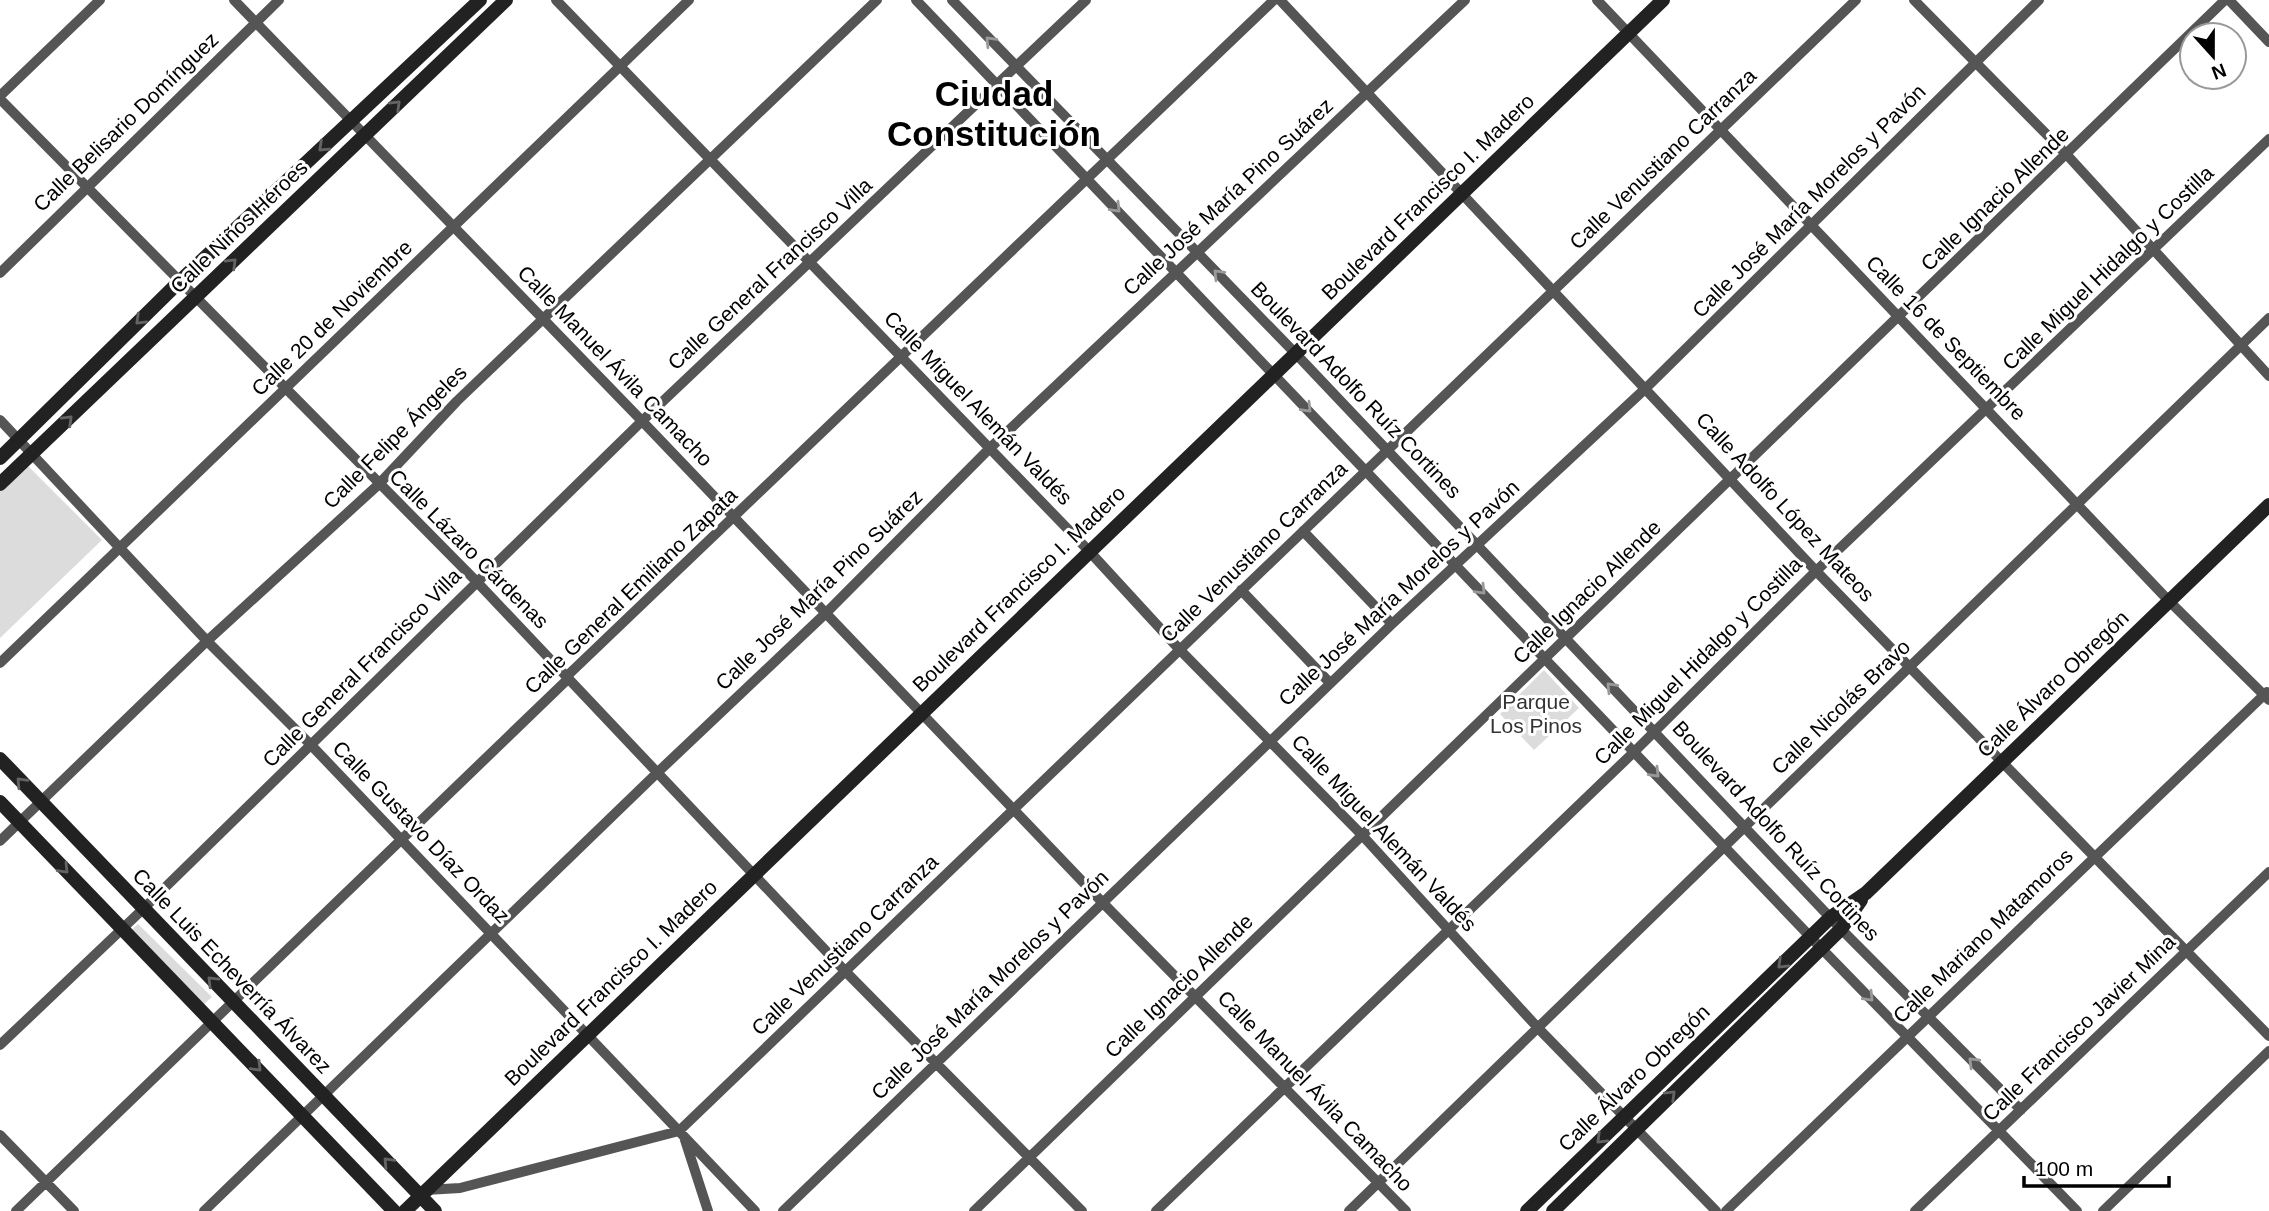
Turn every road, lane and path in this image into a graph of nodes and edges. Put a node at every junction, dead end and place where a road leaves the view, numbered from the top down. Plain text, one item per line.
1 (100, 0) edge
2 (234, 0) edge
3 (279, 0) edge
4 (480, 0) edge
5 (506, 0) edge
6 (556, 0) edge
7 (689, 0) edge
8 (877, 0) edge
9 (916, 0) edge
10 (952, 0) edge
11 (1086, 0) edge
12 (1274, 0) edge
13 (1280, 0) edge
14 (1465, 0) edge
15 (1597, 0) edge
16 (1663, 0) edge
17 (1856, 0) edge
18 (1914, 0) edge
19 (2039, 0) edge
20 (2227, 0) edge
21 (256, 22) junction
22 (1629, 33) junction
23 (2269, 42) edge
24 (1975, 64) junction
25 (620, 66) junction
26 (1016, 68) junction
27 (997, 85) junction
28 (1366, 93) junction
29 (0, 98) edge
30 (351, 121) junction
31 (1719, 131) junction
32 (365, 135) junction
33 (2269, 139) edge
34 (2068, 156) junction
35 (711, 159) junction
36 (1107, 159) junction
37 (1087, 178) junction
38 (88, 185) junction
39 (1460, 194) junction
40 (1813, 225) junction
41 (453, 227) junction
42 (2156, 249) junction
43 (1197, 253) junction
44 (812, 262) junction
45 (0, 272) edge
46 (1177, 272) junction
47 (181, 280) junction
48 (1553, 291) junction
49 (197, 296) junction
50 (1899, 318) junction
51 (2269, 318) edge
52 (542, 320) junction
53 (2241, 345) junction
54 (1296, 354) junction
55 (902, 356) junction
56 (1275, 374) junction
57 (2269, 376) edge
58 (1646, 388) junction
59 (286, 390) junction
60 (1988, 410) junction
61 (0, 420) edge
62 (642, 421) junction
63 (19, 439) junction
64 (990, 448) junction
65 (1387, 451) junction
66 (33, 454) junction
67 (0, 458) edge
68 (1367, 470) junction
69 (1733, 480) junction
70 (0, 484) edge
71 (378, 485) junction
72 (2077, 504) junction
73 (2269, 505) edge
74 (734, 517) junction
75 (1303, 531) junction
76 (1479, 545) junction
77 (121, 548) junction
78 (1089, 551) junction
79 (1457, 565) junction
80 (1816, 571) junction
81 (476, 582) junction
82 (1241, 590) junction
83 (2169, 601) junction
84 (826, 613) junction
85 (1392, 624) junction
86 (1564, 638) junction
87 (207, 641) junction
88 (1180, 650) junction
89 (1545, 657) junction
90 (0, 663) edge
91 (1911, 665) junction
92 (569, 678) junction
93 (1330, 683) junction
94 (2267, 695) edge
95 (921, 712) junction
96 (1655, 731) junction
97 (1270, 740) junction
98 (311, 745) junction
99 (1635, 751) junction
100 (0, 759) edge
101 (2003, 761) junction
102 (658, 772) junction
103 (0, 802) edge
104 (40, 802) junction
105 (1013, 810) junction
106 (20, 822) junction
107 (1745, 827) junction
108 (1362, 834) junction
109 (402, 839) junction
110 (0, 841) edge
111 (1725, 846) junction
112 (2095, 856) junction
113 (2269, 872) edge
114 (755, 874) junction
115 (1866, 893) junction
116 (1103, 904) junction
117 (142, 910) junction
118 (1831, 917) junction
119 (122, 929) junction
120 (1841, 929) junction
121 (1450, 930) junction
122 (493, 934) junction
123 (1811, 937) junction
124 (1821, 948) junction
125 (2187, 951) junction
126 (845, 971) junction
127 (1196, 996) junction
128 (232, 1002) junction
129 (1927, 1017) junction
130 (213, 1021) junction
131 (1538, 1028) junction
132 (589, 1034) junction
133 (2269, 1035) edge
134 (1906, 1036) junction
135 (0, 1045) edge
136 (2269, 1051) edge
137 (936, 1065) junction
138 (1286, 1087) junction
139 (324, 1094) junction
140 (2021, 1110) junction
141 (303, 1114) junction
142 (1626, 1115) junction
143 (1637, 1128) junction
144 (1998, 1133) junction
145 (681, 1134) junction
146 (0, 1135) edge
147 (1030, 1158) junction
148 (46, 1182) junction
149 (1379, 1182) junction
150 (423, 1193) junction
151 (16, 1211) edge
152 (74, 1211) edge
153 (204, 1211) edge
154 (394, 1211) edge
155 (405, 1211) edge
156 (435, 1211) edge
157 (708, 1211) edge
158 (755, 1211) edge
159 (783, 1211) edge
160 (974, 1211) edge
161 (1082, 1211) edge
162 (1156, 1211) edge
163 (1349, 1211) edge
164 (1406, 1211) edge
165 (1527, 1211) edge
166 (1553, 1211) edge
167 (1716, 1211) edge
168 (1726, 1211) edge
169 (1915, 1211) edge
170 (2077, 1211) edge
171 (2103, 1211) edge

1 - 29 street
2 - 21 street, Calle Manuel Ávila Camacho
3 - 21 street, Calle Belisario Domínguez
4 - 30 street, Calle Niños Héroes
32 -> 5 street, Calle Niños Héroes
6 - 25 street, Calle Miguel Alemán Valdés
7 - 25 street, Calle 20 de Noviembre
8 - 35 street, Calle Felipe Ángeles
9 - 27 street
26 -> 10 street, Boulevard Adolfo Ruíz Cortines
11 - 26 street, Calle General Francisco Villa
12 - 36 street, Calle General Emiliano Zapata
13 - 28 street, Calle Adolfo López Mateos
14 - 28 street, Calle José María Pino Suárez
15 - 22 street, Calle 16 de Septiembre
16 - 22 street, Boulevard Francisco I. Madero
17 - 31 street, Calle Venustiano Carranza
18 - 24 street
19 - 24 street, Calle José María Morelos y Pavón
20 - 23 street
20 - 34 street, Calle Ignacio Allende
21 - 30 street, Calle Manuel Ávila Camacho
21 - 38 street, Calle Belisario Domínguez
22 - 31 street, Calle 16 de Septiembre
22 - 39 street, Boulevard Francisco I. Madero
24 - 34 street
24 - 40 street, Calle José María Morelos y Pavón
25 - 35 street, Calle Miguel Alemán Valdés
25 - 41 street, Calle 20 de Noviembre
26 - 27 street, Calle General Francisco Villa
26 - 36 street, Boulevard Adolfo Ruíz Cortines
27 - 37 street
27 - 44 street, Calle General Francisco Villa
28 - 39 street, Calle Adolfo López Mateos
28 - 43 street, Calle José María Pino Suárez
29 - 38 street, Calle Lázaro Cárdenas
30 - 32 street, Calle Manuel Ávila Camacho
30 -> 47 street, Calle Niños Héroes
31 - 40 street, Calle 16 de Septiembre
31 - 48 street, Calle Venustiano Carranza
32 - 41 street, Calle Manuel Ávila Camacho
49 -> 32 street, Calle Niños Héroes
33 - 42 street, Calle Miguel Hidalgo y Costilla
34 - 42 street
34 - 50 street, Calle Ignacio Allende
35 - 44 street, Calle Miguel Alemán Valdés
35 - 52 street, Calle Felipe Ángeles
36 - 37 street, Calle General Emiliano Zapata
36 - 43 street, Boulevard Adolfo Ruíz Cortines
37 -> 46 street
37 - 55 street, Calle General Emiliano Zapata
38 - 45 street, Calle Belisario Domínguez
38 - 47 street, Calle Lázaro Cárdenas
39 - 48 street, Calle Adolfo López Mateos
39 - 54 street, Boulevard Francisco I. Madero
40 - 50 street, Calle 16 de Septiembre
40 - 58 street, Calle José María Morelos y Pavón
41 - 52 street, Calle Manuel Ávila Camacho
41 - 59 street, Calle 20 de Noviembre
42 - 53 street
42 - 60 street, Calle Miguel Hidalgo y Costilla
43 - 46 street, Calle José María Pino Suárez
54 -> 43 street, Boulevard Adolfo Ruíz Cortines
44 - 55 street, Calle Miguel Alemán Valdés
44 - 62 street, Calle General Francisco Villa
46 - 56 street
46 - 64 street, Calle José María Pino Suárez
47 - 49 street, Calle Lázaro Cárdenas
47 -> 63 street, Calle Niños Héroes
48 - 58 street, Calle Adolfo López Mateos
48 - 65 street, Calle Venustiano Carranza
49 - 59 street, Calle Lázaro Cárdenas
66 -> 49 street, Calle Niños Héroes
50 - 60 street, Calle 16 de Septiembre
50 - 69 street, Calle Ignacio Allende
51 - 53 street, Calle Nicolás Bravo
52 - 62 street, Calle Manuel Ávila Camacho
52 - 71 street, Calle Felipe Ángeles
53 - 57 street
53 - 72 street, Calle Nicolás Bravo
54 - 56 street, Boulevard Francisco I. Madero
54 - 65 street, Boulevard Adolfo Ruíz Cortines
55 - 64 street, Calle Miguel Alemán Valdés
55 - 74 street, Calle General Emiliano Zapata
56 -> 68 street
56 - 78 street, Boulevard Francisco I. Madero
58 - 69 street, Calle Adolfo López Mateos
58 - 76 street, Calle José María Morelos y Pavón
59 - 71 street, Calle Lázaro Cárdenas
59 - 77 street, Calle 20 de Noviembre
60 - 72 street, Calle 16 de Septiembre
60 - 80 street, Calle Miguel Hidalgo y Costilla
61 - 63 street, Calle Gustavo Díaz Ordaz
62 - 74 street, Calle Manuel Ávila Camacho
62 - 81 street, Calle General Francisco Villa
63 - 66 street, Calle Gustavo Díaz Ordaz
63 - 67 street, Calle Niños Héroes
64 - 78 street, Calle Miguel Alemán Valdés
64 - 84 street, Calle José María Pino Suárez
65 - 68 street, Calle Venustiano Carranza
65 - 76 street, Boulevard Adolfo Ruíz Cortines
66 - 70 street, Calle Niños Héroes
66 - 77 street, Calle Gustavo Díaz Ordaz
68 - 75 street, Calle Venustiano Carranza
68 - 79 street
69 - 80 street, Calle Adolfo López Mateos
69 - 86 street, Calle Ignacio Allende
71 - 81 street, Calle Lázaro Cárdenas
71 - 87 street, Calle Felipe Ángeles
72 - 83 street, Calle 16 de Septiembre
72 - 91 street, Calle Nicolás Bravo
73 - 83 street, Calle Álvaro Obregón
74 - 84 street, Calle Manuel Ávila Camacho
74 - 92 street, Calle General Emiliano Zapata
75 - 82 street, Calle Venustiano Carranza
75 - 85 street
76 - 79 street, Calle José María Morelos y Pavón
76 - 86 street, Boulevard Adolfo Ruíz Cortines
77 - 87 street, Calle Gustavo Díaz Ordaz
77 - 90 street, Calle 20 de Noviembre
78 - 88 street, Calle Miguel Alemán Valdés
78 - 95 street, Boulevard Francisco I. Madero
79 - 85 street, Calle José María Morelos y Pavón
79 -> 89 street
80 - 91 street, Calle Adolfo López Mateos
80 - 96 street, Calle Miguel Hidalgo y Costilla
81 - 92 street, Calle Lázaro Cárdenas
81 - 98 street, Calle General Francisco Villa
82 - 88 street, Calle Venustiano Carranza
82 - 93 street
83 - 94 street, Calle 16 de Septiembre
83 - 101 street, Calle Álvaro Obregón
84 - 95 street, Calle Manuel Ávila Camacho
84 - 102 street, Calle José María Pino Suárez
85 - 93 street, Calle José María Morelos y Pavón
86 - 89 street, Calle Ignacio Allende
96 -> 86 street, Boulevard Adolfo Ruíz Cortines
87 - 98 street, Calle Gustavo Díaz Ordaz
87 - 104 street, Calle Felipe Ángeles
88 - 97 street, Calle Miguel Alemán Valdés
88 - 105 street, Calle Venustiano Carranza
89 - 99 street
89 - 108 street, Calle Ignacio Allende
91 - 101 street, Calle Adolfo López Mateos
91 - 107 street, Calle Nicolás Bravo
92 - 102 street, Calle Lázaro Cárdenas
92 - 109 street, Calle General Emiliano Zapata
93 - 97 street, Calle José María Morelos y Pavón
94 - 112 street, Calle Mariano Matamoros
95 - 105 street, Calle Manuel Ávila Camacho
95 - 114 street, Boulevard Francisco I. Madero
96 - 99 street, Calle Miguel Hidalgo y Costilla
96 - 107 street, Boulevard Adolfo Ruíz Cortines
97 - 108 street, Calle Miguel Alemán Valdés
97 - 116 street, Calle José María Morelos y Pavón
98 - 109 street, Calle Gustavo Díaz Ordaz
98 - 117 street, Calle General Francisco Villa
99 -> 111 street
99 - 121 street, Calle Miguel Hidalgo y Costilla
104 -> 100 street, Calle Luis Echeverría Álvarez
101 - 112 street, Calle Adolfo López Mateos
101 - 115 street, Calle Álvaro Obregón
102 - 114 street, Calle Lázaro Cárdenas
102 - 122 street, Calle José María Pino Suárez
103 - 106 street
104 - 106 street, Calle Felipe Ángeles
104 - 117 street, Calle Luis Echeverría Álvarez
105 - 116 street, Calle Manuel Ávila Camacho
105 - 126 street, Calle Venustiano Carranza
106 - 110 street, Calle Felipe Ángeles
106 -> 119 street
107 - 111 street, Calle Nicolás Bravo
107 - 118 street, Boulevard Adolfo Ruíz Cortines
108 - 121 street, Calle Miguel Alemán Valdés
108 - 127 street, Calle Ignacio Allende
109 - 122 street, Calle Gustavo Díaz Ordaz
109 - 128 street, Calle General Emiliano Zapata
111 - 123 street
111 - 131 street, Calle Nicolás Bravo
112 - 125 street, Calle Adolfo López Mateos
112 - 129 street, Calle Mariano Matamoros
113 - 125 street, Calle Francisco Javier Mina
114 - 126 street, Calle Lázaro Cárdenas
114 - 132 street, Boulevard Francisco I. Madero
115 - 118 street, Calle Álvaro Obregón
115 - 120 street, Calle Álvaro Obregón
116 - 127 street, Calle Manuel Ávila Camacho
116 - 137 street, Calle José María Morelos y Pavón
117 - 119 street, Calle General Francisco Villa
128 -> 117 street, Calle Luis Echeverría Álvarez
118 - 120 street, Boulevard Adolfo Ruíz Cortines
118 - 123 street, Calle Álvaro Obregón
119 - 130 street
119 - 135 street, Calle General Francisco Villa
120 - 124 street, Calle Álvaro Obregón
120 - 129 street, Boulevard Adolfo Ruíz Cortines
121 - 131 street, Calle Miguel Alemán Valdés
121 - 138 street, Calle Miguel Hidalgo y Costilla
122 - 132 street, Calle Gustavo Díaz Ordaz
122 - 139 street, Calle José María Pino Suárez
123 - 124 street
123 -> 142 street, Calle Álvaro Obregón
124 -> 134 street
143 -> 124 street, Calle Álvaro Obregón
125 - 133 street, Calle Adolfo López Mateos
125 - 140 street, Calle Francisco Javier Mina
126 - 137 street, Calle Lázaro Cárdenas
126 - 145 street, Calle Venustiano Carranza
127 - 138 street, Calle Manuel Ávila Camacho
127 - 147 street, Calle Ignacio Allende
128 - 130 street, Calle General Emiliano Zapata
128 - 139 street, Calle Luis Echeverría Álvarez
129 - 134 street, Calle Mariano Matamoros
140 -> 129 street, Boulevard Adolfo Ruíz Cortines
130 -> 141 street
130 - 148 street, Calle General Emiliano Zapata
131 - 142 street, Calle Miguel Alemán Valdés
131 - 149 street, Calle Nicolás Bravo
132 - 145 street, Calle Gustavo Díaz Ordaz
132 - 150 street, Boulevard Francisco I. Madero
134 - 144 street
134 - 168 street, Calle Mariano Matamoros
136 - 171 street
137 - 147 street, Calle Lázaro Cárdenas
137 - 159 street, Calle José María Morelos y Pavón
138 - 149 street, Calle Manuel Ávila Camacho
138 - 162 street, Calle Miguel Hidalgo y Costilla
139 - 141 street, Calle José María Pino Suárez
150 -> 139 street, Calle Luis Echeverría Álvarez
140 - 144 street, Calle Francisco Javier Mina
141 - 153 street, Calle José María Pino Suárez
141 - 154 street
142 - 143 street, Calle Miguel Alemán Valdés
142 -> 165 street, Calle Álvaro Obregón
143 - 166 street, Calle Álvaro Obregón
143 - 167 street, Calle Miguel Alemán Valdés
144 - 169 street, Calle Francisco Javier Mina
144 - 170 street
145 - 150 street
145 - 157 street
145 - 158 street, Calle Gustavo Díaz Ordaz
146 - 148 street
147 - 160 street, Calle Ignacio Allende
147 - 161 street, Calle Lázaro Cárdenas
148 - 151 street, Calle General Emiliano Zapata
148 - 152 street
149 - 163 street, Calle Nicolás Bravo
149 - 164 street, Calle Manuel Ávila Camacho
150 - 155 street, Boulevard Francisco I. Madero
150 - 156 street, Calle Luis Echeverría Álvarez

